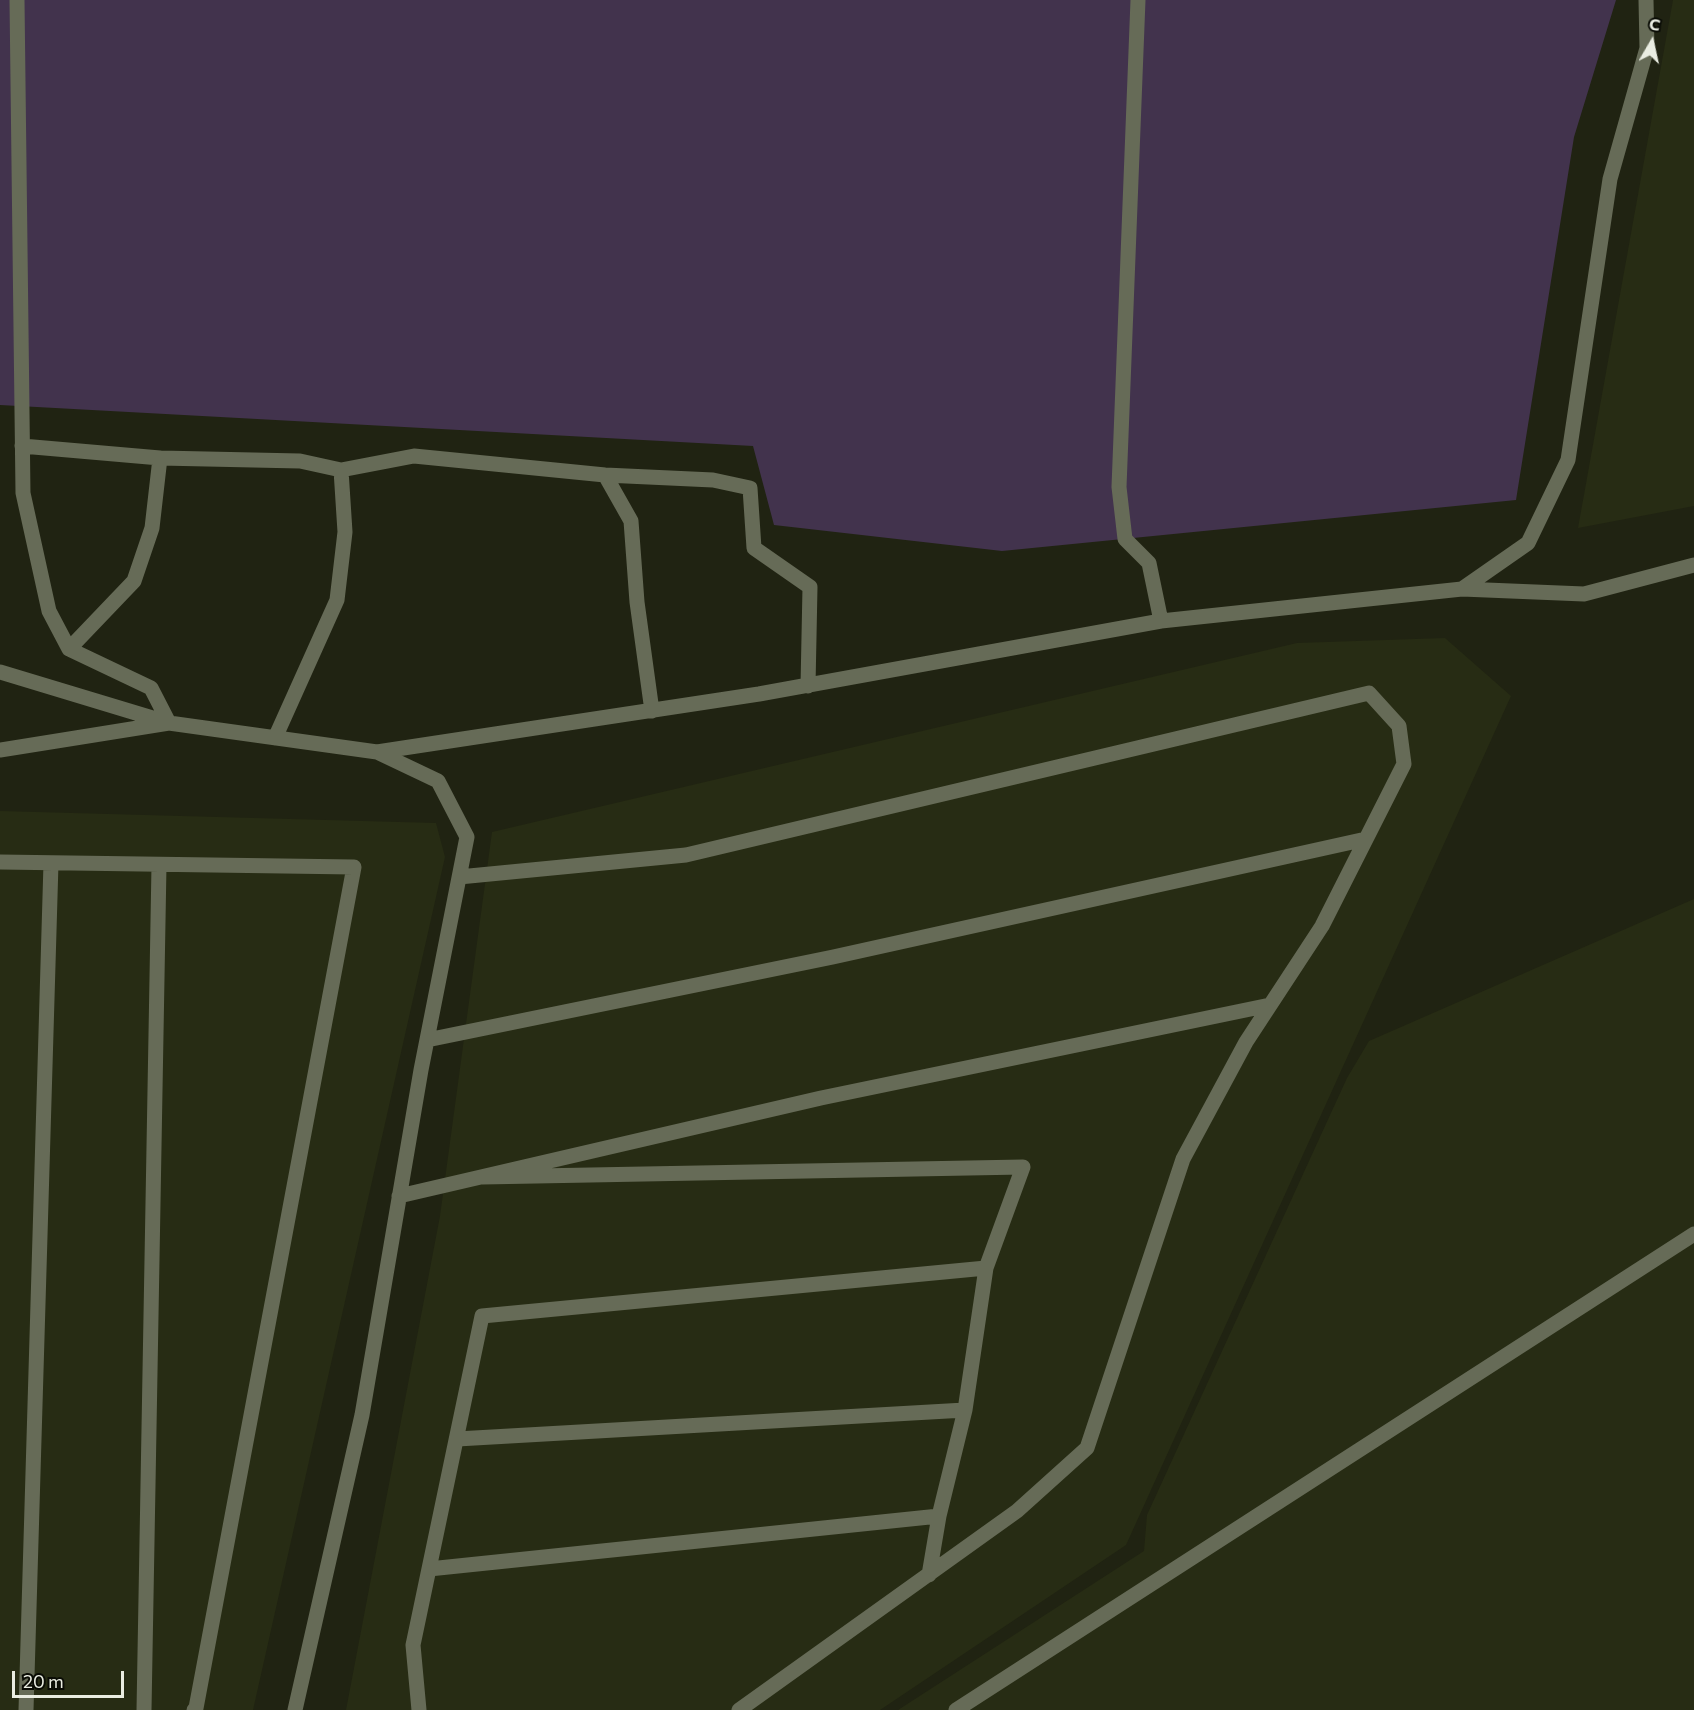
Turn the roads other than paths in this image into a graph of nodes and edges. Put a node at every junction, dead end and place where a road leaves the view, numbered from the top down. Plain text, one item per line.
1 (17, 0) edge
2 (1138, 0) edge
3 (1646, 0) edge
4 (22, 446) junction
5 (160, 458) junction
6 (341, 470) junction
7 (605, 475) junction
8 (1694, 565) edge
9 (1462, 589) junction
10 (1161, 621) junction
11 (69, 649) junction
12 (1, 671) edge
13 (808, 686) junction
14 (652, 711) junction
15 (169, 723) junction
16 (275, 738) junction
17 (0, 750) edge
18 (377, 752) junction
19 (1366, 839) junction
20 (0, 862) edge
21 (51, 863) junction
22 (159, 865) junction
23 (459, 877) junction
24 (1270, 1005) junction
25 (427, 1040) junction
26 (482, 1177) junction
27 (399, 1196) junction
28 (1694, 1234) edge
29 (986, 1268) junction
30 (965, 1410) junction
31 (457, 1439) junction
32 (939, 1516) junction
33 (429, 1569) junction
34 (929, 1575) junction
35 (26, 1710) edge
36 (144, 1710) edge
37 (194, 1710) edge
38 (295, 1710) edge
39 (419, 1710) edge
40 (740, 1710) edge
41 (956, 1710) edge

1 - 4 street
2 - 10 street
3 - 9 street
4 - 5 street
4 - 11 street
5 - 6 street
5 - 11 street
6 - 7 street
6 - 16 street
7 - 13 street
7 - 14 street
8 - 9 street
9 - 10 street
10 - 13 street
11 - 15 street
12 - 15 street
13 - 14 street
14 - 18 street
15 - 16 street
15 - 17 street
16 - 18 street
18 - 23 street
19 - 23 street
19 - 24 street
19 - 25 street
20 - 21 street
21 - 22 street
21 - 35 street
22 - 36 street
22 - 37 street
23 - 25 street
24 - 26 street
24 - 34 street
25 - 27 street
26 - 27 street
26 - 29 street
27 - 38 street
28 - 41 street
29 - 30 street
29 - 31 street
30 - 31 street
30 - 32 street
31 - 33 street
32 - 33 street
32 - 34 street
33 - 39 street
34 - 40 street

